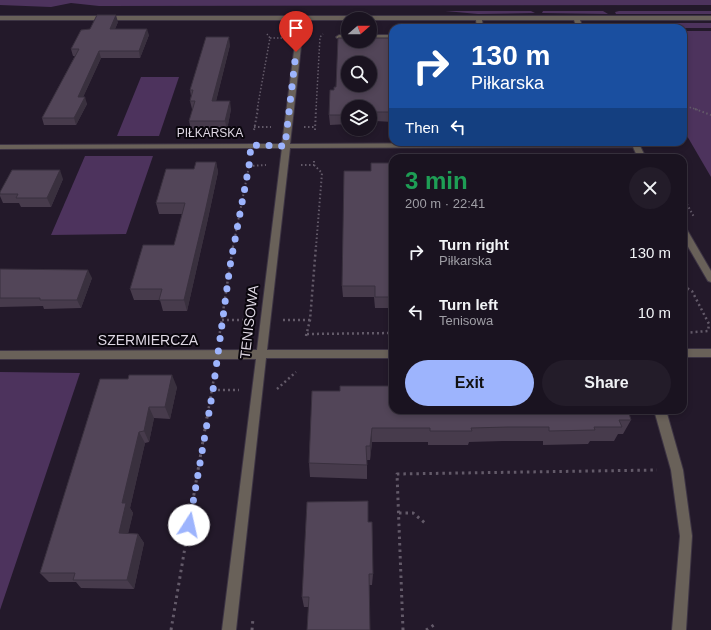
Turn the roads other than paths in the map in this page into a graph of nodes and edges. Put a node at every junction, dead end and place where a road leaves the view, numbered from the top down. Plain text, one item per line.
1 (0, 18) edge
2 (301, 18) junction
3 (479, 18) junction
4 (576, 18) junction
5 (711, 18) edge
6 (480, 24) edge
7 (578, 24) edge
8 (377, 37) edge
9 (389, 37) edge
10 (285, 146) junction
11 (389, 146) edge
12 (0, 147) edge
13 (687, 237) edge
14 (711, 279) edge
15 (687, 353) edge
16 (711, 353) edge
17 (261, 354) junction
18 (389, 354) edge
19 (0, 355) edge
20 (662, 414) edge
21 (229, 630) edge
22 (679, 630) edge

1 - 2 street
2 - 3 street
2 - 10 street, TENISOWA
3 - 4 street
3 - 6 street
4 - 5 street
4 - 7 street
8 - 9 street
10 - 11 street, PIŁKARSKA
10 - 12 street, PIŁKARSKA
10 - 17 street, TENISOWA
13 - 14 street
15 - 16 street
17 - 18 street, SZERMIERCZA
17 - 19 street, SZERMIERCZA
17 - 21 street, TENISOWA
20 - 22 street

